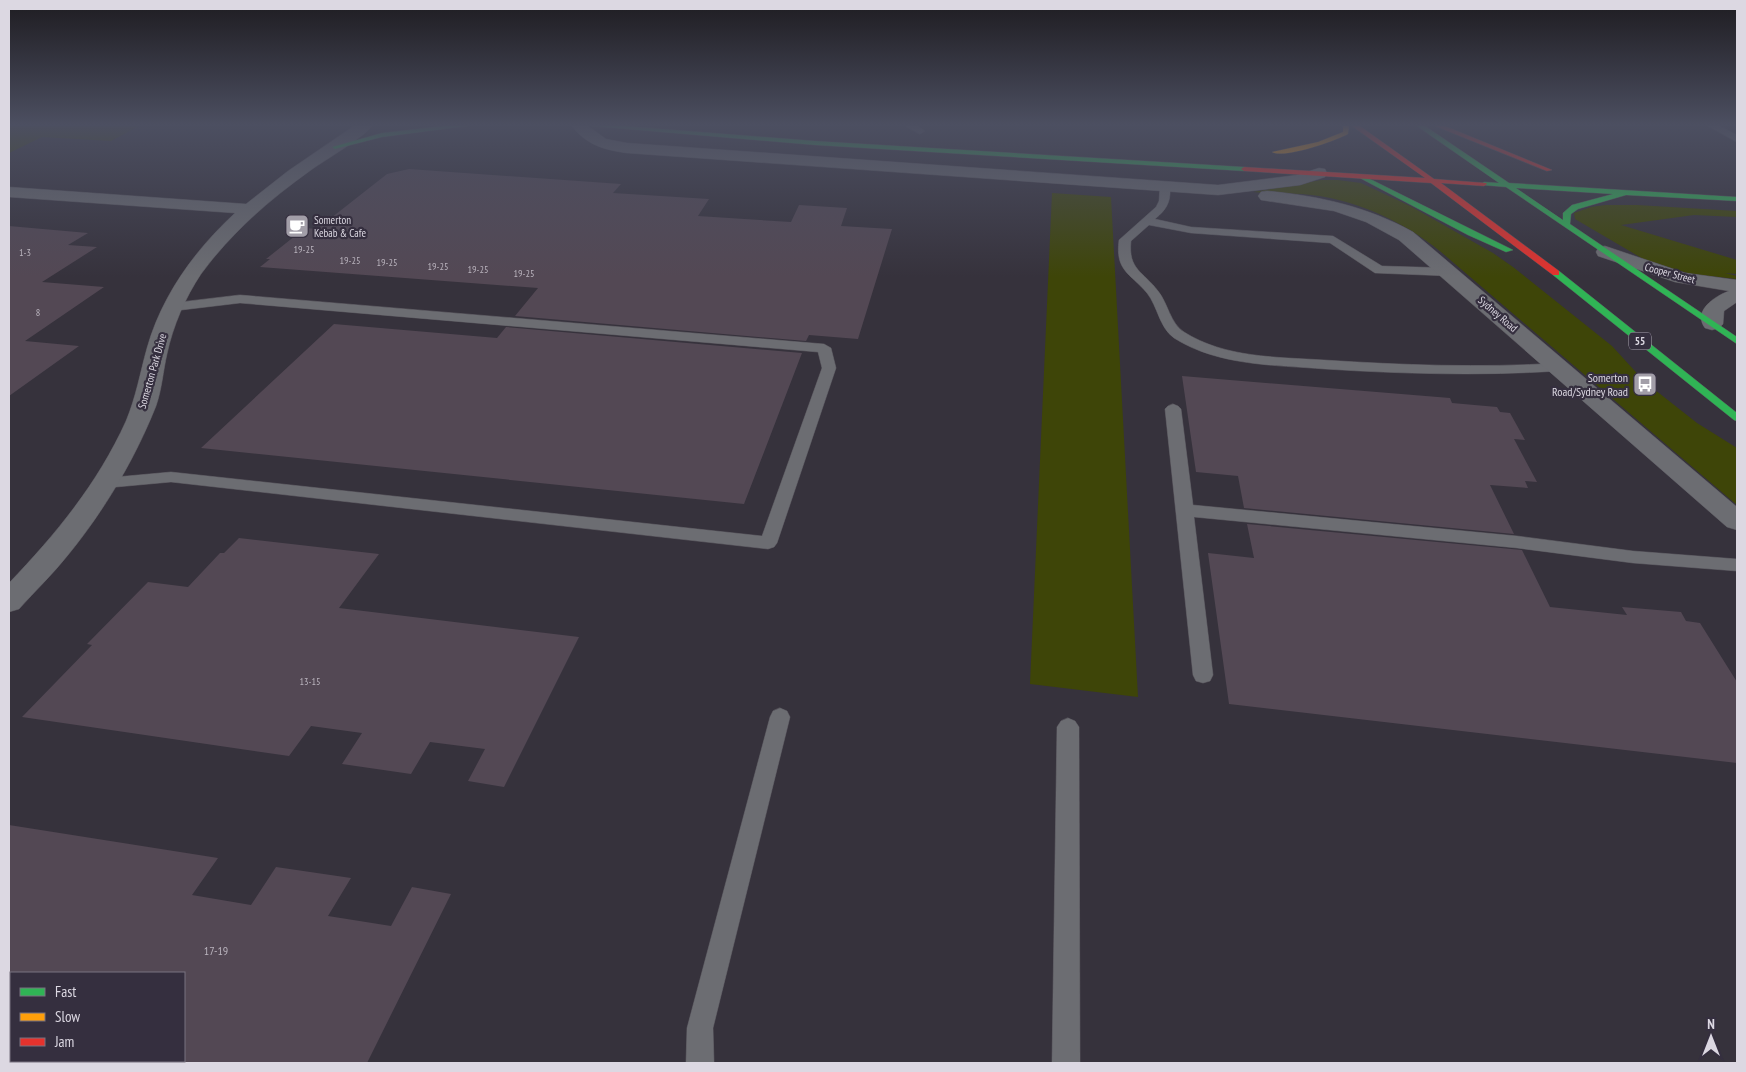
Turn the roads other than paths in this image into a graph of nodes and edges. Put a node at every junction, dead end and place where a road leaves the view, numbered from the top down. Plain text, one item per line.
1 (294, 176) edge
2 (1024, 176) edge
3 (1311, 176) edge
4 (1360, 176) joint
5 (1427, 176) edge
6 (1492, 176) edge
7 (1432, 179) junction
8 (1504, 184) junction
9 (1165, 186) junction
10 (1218, 190) junction
11 (9, 192) edge
12 (1626, 192) junction
13 (1737, 199) edge
14 (248, 209) junction
15 (1145, 221) junction
16 (1566, 226) junction
17 (1605, 252) junction
18 (1543, 264) junction
19 (1450, 272) junction
20 (1737, 286) edge
21 (1737, 295) edge
22 (173, 306) junction
23 (1712, 324) junction
24 (1737, 341) edge
25 (1559, 367) junction
26 (1173, 410) dead end
27 (1737, 418) edge
28 (105, 483) junction
29 (1185, 510) junction
30 (1737, 520) edge
31 (1737, 565) edge
32 (9, 601) edge
33 (1203, 675) dead end
34 (780, 717) dead end
35 (1068, 727) dead end
36 (700, 1063) edge
37 (1066, 1063) edge

1 - 14 street, Somerton Park Drive
2 - 9 street
3 - 10 street
4 - 7 main road
4 - 18 main road
5 - 7 main road, 55
6 - 8 main road
7 - 8 main road
7 - 18 main road, 55
8 - 12 main road
8 - 16 main road
9 - 10 street
9 - 15 lane
10 - 19 street, Sydney Road
11 - 14 street
12 - 13 main road
12 - 16 main road
14 - 22 street, Somerton Park Drive
15 - 19 lane
15 - 25 lane
16 - 17 main road
17 - 20 street, Cooper Street
17 - 23 main road
18 - 27 main road, 55
19 - 25 street, Sydney Road
21 - 23 street
22 - 28 street, Somerton Park Drive
22 - 28 lane
23 - 24 main road
25 - 30 street, Sydney Road
26 - 29 lane
28 - 32 street, Somerton Park Drive
29 - 31 lane
29 - 33 lane
34 - 36 lane
35 - 37 lane

